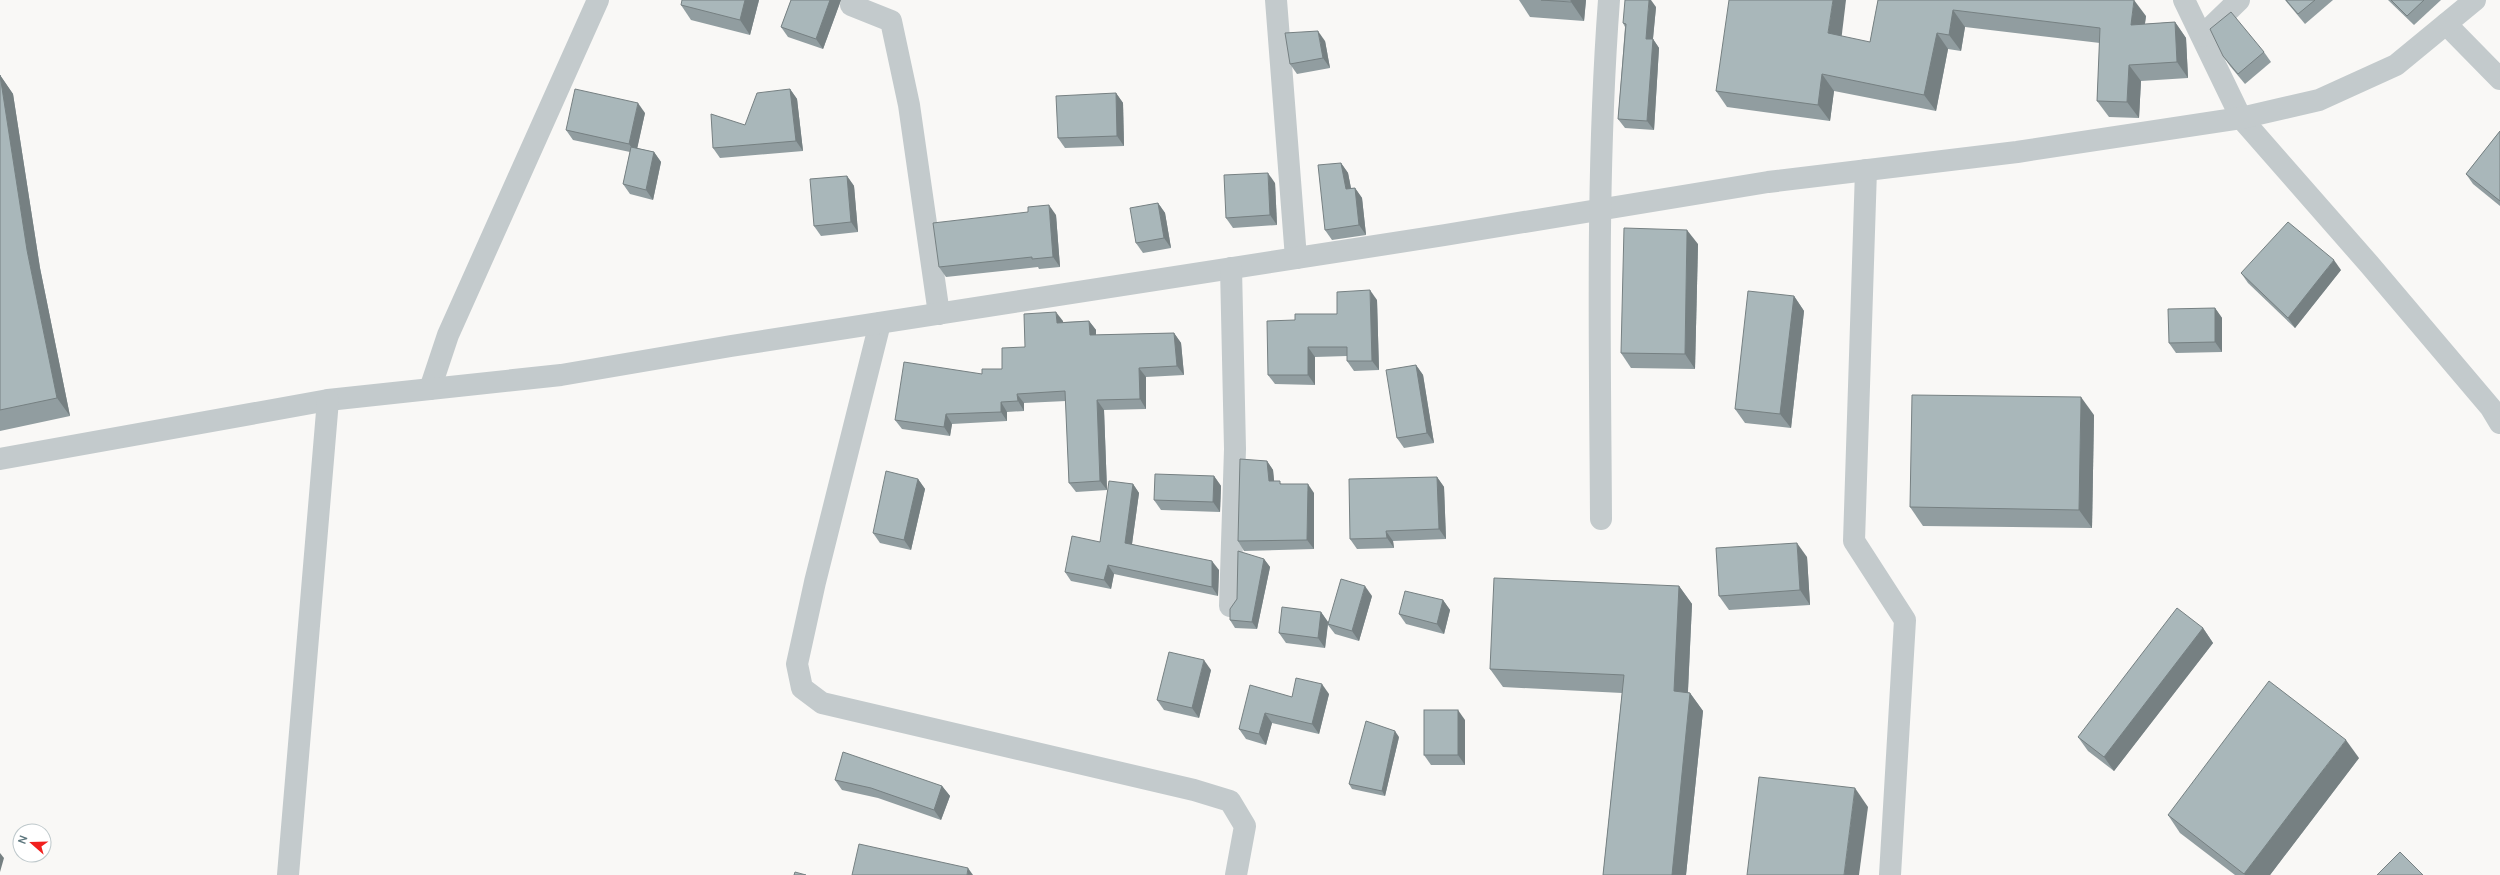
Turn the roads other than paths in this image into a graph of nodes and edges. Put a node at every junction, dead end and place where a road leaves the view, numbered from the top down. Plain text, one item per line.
1 (598, 0) edge
2 (853, 0) edge
3 (1276, 0) edge
4 (1609, 0) edge
5 (2184, 0) edge
6 (2239, 0) edge
7 (2475, 0) edge
8 (2446, 24) junction
9 (2202, 36) junction
10 (2500, 79) edge
11 (2241, 118) junction
12 (1866, 170) junction
13 (1599, 210) junction
14 (1296, 258) junction
15 (1232, 268) junction
16 (939, 314) junction
17 (880, 323) junction
18 (430, 389) junction
19 (328, 400) junction
20 (2500, 423) edge
21 (0, 459) edge
22 (1601, 519) dead end
23 (1230, 606) edge
24 (288, 875) edge
25 (1236, 875) edge
26 (1890, 875) edge

1 - 18 street
2 - 16 street
3 - 14 street
4 - 13 street
5 - 9 street
6 - 9 street
7 - 8 street
8 - 10 street
8 - 11 street
9 - 11 street
11 - 12 street
11 - 20 street
12 - 13 street
12 - 26 street
13 - 14 street
13 - 22 street
14 - 15 street
15 - 16 street
15 - 23 street
16 - 17 street
17 - 18 street
17 - 25 street
18 - 19 street
19 - 21 street
19 - 24 street

